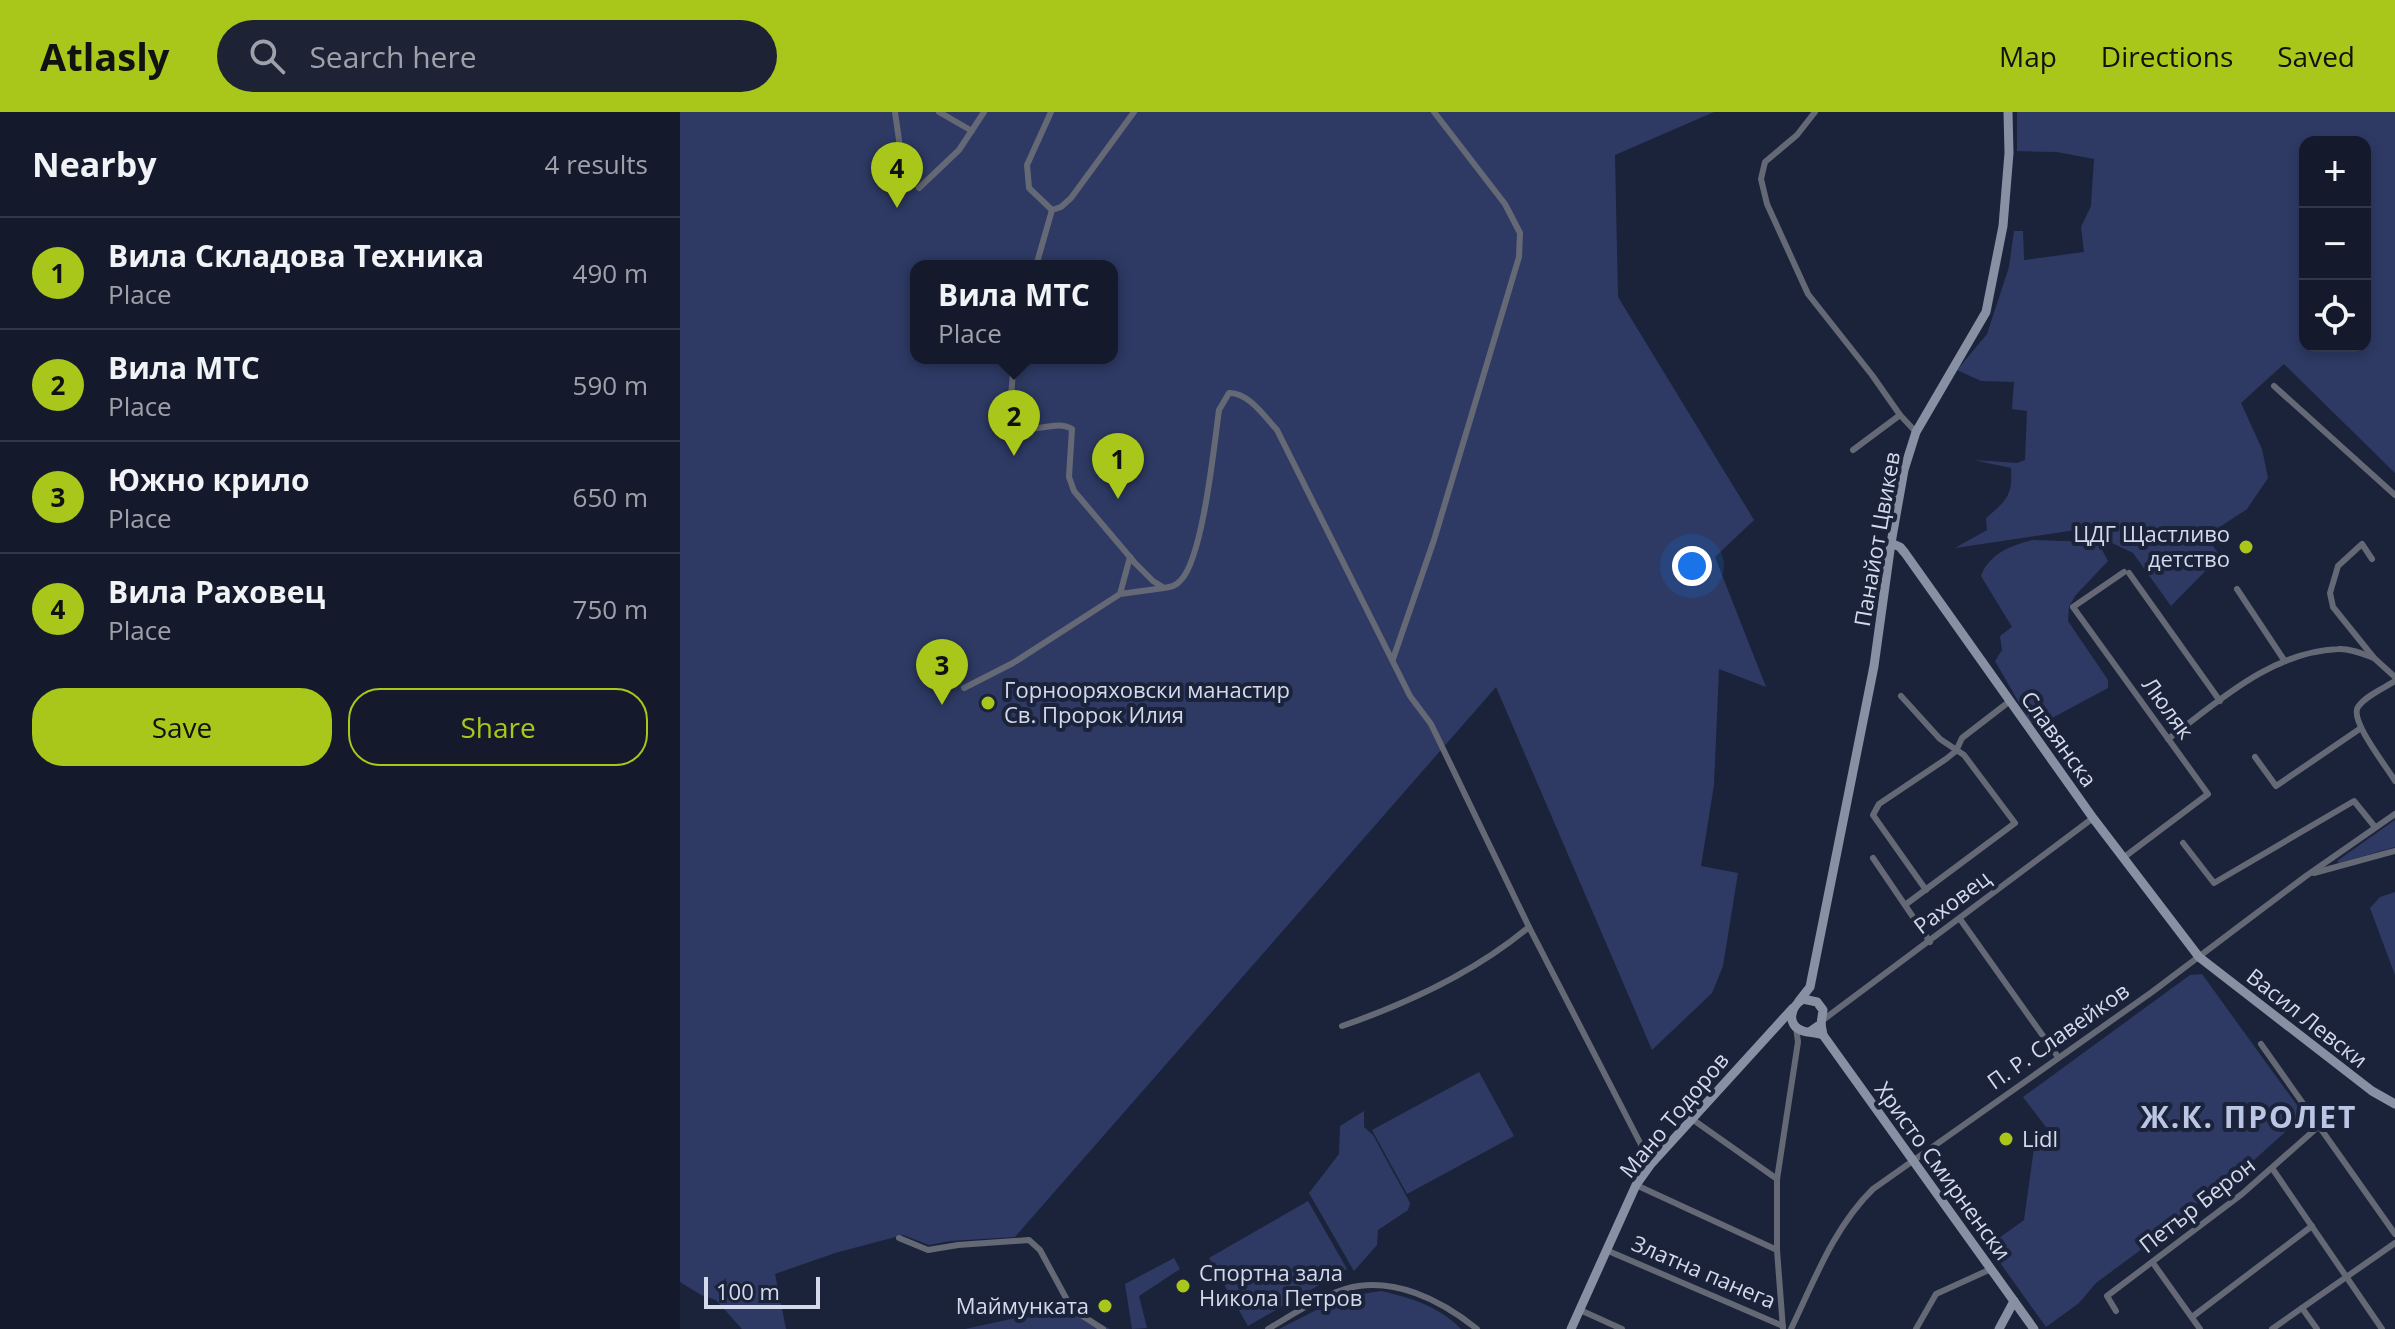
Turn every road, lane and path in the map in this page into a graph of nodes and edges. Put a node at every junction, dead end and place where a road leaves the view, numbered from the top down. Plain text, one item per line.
1 (895, 112) edge
2 (939, 112) edge
3 (984, 112) edge
4 (1051, 112) edge
5 (1134, 112) edge
6 (1434, 112) edge
7 (1815, 112) edge
8 (2008, 112) edge
9 (972, 131) junction
10 (902, 161) dead end
11 (919, 188) dead end
12 (1052, 210) junction
13 (1038, 260) edge
14 (1014, 364) edge
15 (2274, 386) dead end
16 (1900, 415) junction
17 (1916, 432) junction
18 (1853, 450) dead end
19 (2395, 495) edge
20 (1891, 543) junction
21 (1130, 557) junction
22 (2372, 559) dead end
23 (1164, 588) junction
24 (2237, 589) dead end
25 (1120, 594) junction
26 (2374, 658) junction
27 (1393, 659) junction
28 (2284, 660) junction
29 (2394, 676) edge
30 (964, 688) dead end
31 (1901, 696) dead end
32 (2010, 701) junction
33 (2220, 701) junction
34 (2361, 728) junction
35 (2168, 739) junction
36 (1956, 751) junction
37 (2255, 757) dead end
38 (2395, 781) edge
39 (2395, 814) edge
40 (2093, 818) junction
41 (2375, 827) junction
42 (2183, 843) dead end
43 (2395, 851) edge
44 (1873, 858) dead end
45 (2123, 858) junction
46 (2306, 876) junction
47 (1926, 890) junction
48 (1905, 905) junction
49 (1960, 919) junction
50 (1529, 927) junction
51 (1930, 942) junction
52 (2199, 957) junction
53 (1810, 987) junction
54 (1796, 1004) junction
55 (1823, 1018) junction
56 (1778, 1022) junction
57 (1794, 1023) junction
58 (1342, 1026) dead end
59 (1810, 1031) junction
60 (1798, 1042) junction
61 (2261, 1044) dead end
62 (2058, 1057) junction
63 (2395, 1104) edge
64 (1692, 1119) junction
65 (2319, 1126) junction
66 (1912, 1159) junction
67 (1651, 1164) junction
68 (2272, 1168) junction
69 (1777, 1179) junction
70 (1636, 1185) junction
71 (2312, 1226) junction
72 (2395, 1234) edge
73 (899, 1238) dead end
74 (2395, 1243) edge
75 (1606, 1250) junction
76 (1777, 1250) junction
77 (2153, 1263) junction
78 (1991, 1269) junction
79 (2346, 1277) junction
80 (2014, 1301) junction
81 (2302, 1308) junction
82 (1580, 1310) junction
83 (1073, 1311) junction
84 (2116, 1311) dead end
85 (1049, 1314) dead end
86 (2192, 1317) junction
87 (1786, 1328) edge
88 (1103, 1329) edge
89 (1268, 1329) edge
90 (1477, 1329) edge
91 (1571, 1329) edge
92 (1622, 1329) edge
93 (1916, 1329) edge
94 (1999, 1329) edge
95 (2034, 1329) edge
96 (2200, 1329) edge
97 (2272, 1329) edge
98 (2317, 1329) edge
99 (2382, 1329) edge

1 - 10 street
2 - 9 street
3 - 9 street
4 - 12 street
5 - 12 street
6 - 27 street
7 - 16 street
8 - 17 street, Панайот Цвикев
9 - 11 street
12 - 13 street
14 - 21 street
15 - 19 street
16 - 17 street
16 - 18 street
17 - 20 street, Панайот Цвикев
20 - 32 street, Славянска
20 - 53 street, Панайот Цвикев
21 - 23 street
21 - 25 street
22 - 26 street
23 - 25 street
23 - 27 street
24 - 28 street
25 - 30 street
26 - 28 street
26 - 29 street
27 - 50 street
28 - 33 street
29 - 34 street
31 - 36 street
32 - 36 street
32 - 40 street, Славянска
33 - 35 street
33 - 35 street, Люляк
34 - 37 street
34 - 38 street
35 - 45 street, Люляк
36 - 47 street
36 - 47 street
39 - 41 street, П. Р. Славейков
40 - 45 street, Славянска
40 - 49 street, Раховец
41 - 42 street
41 - 46 street, П. Р. Славейков
43 - 46 street
44 - 48 street
45 - 52 street, Славянска
46 - 52 street, П. Р. Славейков
47 - 48 street
48 - 51 street
49 - 51 street, Раховец
49 - 62 street
50 - 58 street
50 - 67 street
51 - 55 street, Раховец
52 - 62 street, П. Р. Славейков
52 - 63 street, Васил Левски
53 - 54 street, Панайот Цвикев
53 - 55 street
54 - 55 street
54 - 56 street, Мано Тодоров
54 - 57 street
55 - 59 street
55 - 66 street, Христо Смирненски
56 - 57 street
56 - 64 street, Мано Тодоров
57 - 59 street
57 - 60 street
59 - 60 street
60 - 69 street
61 - 65 street
62 - 66 street, П. Р. Славейков
64 - 67 street, Мано Тодоров
64 - 69 street
65 - 68 street, Петър Берон
65 - 72 street
66 - 78 street, Христо Смирненски
66 - 87 street, П. Р. Славейков
67 - 70 street, Мано Тодоров
68 - 71 street
68 - 77 street, Петър Берон
69 - 76 street
70 - 75 street, Мано Тодоров
70 - 76 street
71 - 79 street
71 - 86 street
73 - 83 street
74 - 79 street
75 - 82 street, Мано Тодоров
75 - 87 street, Златна панега
76 - 87 street
77 - 84 street, Петър Берон
77 - 86 street
78 - 80 street, Христо Смирненски
78 - 93 street
79 - 81 street
79 - 99 street
80 - 94 street
80 - 95 street, Христо Смирненски
81 - 97 street
81 - 98 street
82 - 91 street, Мано Тодоров
82 - 92 street
83 - 85 street
83 - 88 street
86 - 96 street
89 - 90 street

